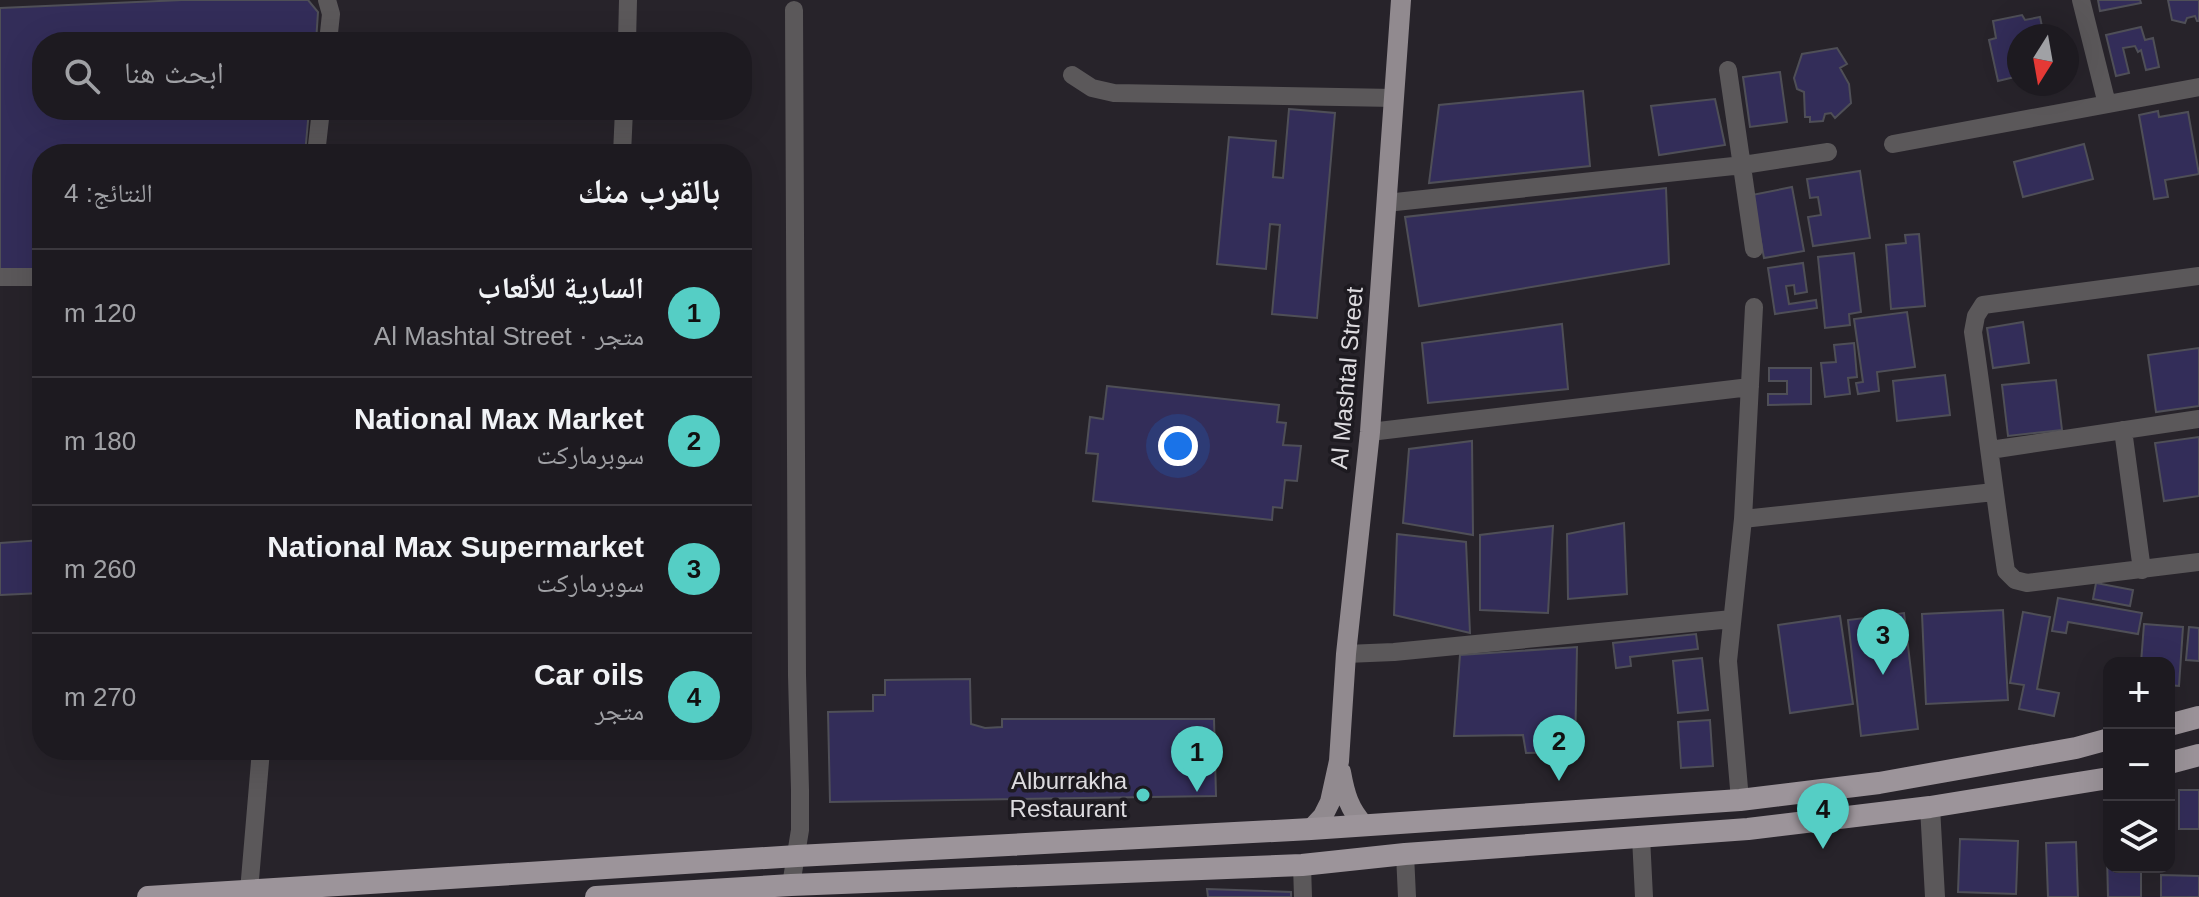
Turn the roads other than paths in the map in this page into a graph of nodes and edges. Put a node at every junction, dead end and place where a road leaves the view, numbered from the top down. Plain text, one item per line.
1 (327, 0) edge
2 (628, 0) edge
3 (1401, 0) edge
4 (2081, 0) edge
5 (794, 10) dead end
6 (329, 32) edge
7 (627, 32) edge
8 (1728, 70) dead end
9 (1072, 75) dead end
10 (2199, 87) edge
11 (1394, 98) junction
12 (2107, 104) junction
13 (320, 120) edge
14 (624, 120) edge
15 (317, 144) edge
16 (622, 144) edge
17 (1893, 144) dead end
18 (1828, 152) dead end
19 (1743, 165) junction
20 (1386, 203) junction
21 (1754, 249) dead end
22 (2199, 276) edge
23 (0, 277) edge
24 (32, 277) edge
25 (1754, 307) dead end
26 (1750, 387) junction
27 (2199, 419) edge
28 (2123, 430) junction
29 (1370, 432) junction
30 (1990, 450) junction
31 (1994, 492) junction
32 (1743, 519) junction
33 (2199, 562) edge
34 (2142, 570) junction
35 (1732, 619) junction
36 (1346, 654) junction
37 (2199, 717) edge
38 (2175, 723) edge
39 (2103, 741) edge
40 (2199, 755) edge
41 (260, 760) edge
42 (1339, 761) junction
43 (2175, 761) edge
44 (2103, 779) edge
45 (1740, 800) junction
46 (1930, 807) junction
47 (1364, 825) junction
48 (1311, 829) junction
49 (1641, 837) junction
50 (1405, 854) junction
51 (797, 856) junction
52 (1302, 865) junction
53 (791, 885) junction
54 (898, 889) edge
55 (249, 891) junction
56 (721, 893) edge
57 (148, 897) edge
58 (596, 897) edge
59 (1303, 897) edge
60 (1407, 897) edge
61 (1644, 897) edge
62 (1935, 897) edge

1 - 6 street
2 - 7 street
3 - 11 main road, Al Mashtal Street
4 - 12 street
5 - 51 street
8 - 19 street
9 - 11 street
10 - 12 street
11 - 20 main road, Al Mashtal Street
12 - 17 street
13 - 15 street
14 - 16 street
18 - 19 street
19 - 20 street
19 - 21 street
20 - 29 main road, Al Mashtal Street
22 - 30 street
23 - 24 street
25 - 26 street
26 - 29 street
26 - 32 street
27 - 28 street
28 - 30 street
28 - 34 street
29 - 36 main road, Al Mashtal Street
30 - 31 street
31 - 32 street
31 - 34 street
32 - 35 street
33 - 34 street
35 - 36 street
35 - 45 street
36 - 42 main road, Al Mashtal Street
37 - 38 highway
39 - 45 highway
40 - 43 highway
41 - 55 street
42 - 47 main road, Al Mashtal Street
42 - 48 main road, Al Mashtal Street
44 - 46 highway
45 - 47 highway
46 - 49 highway
46 - 62 street
47 - 48 highway
48 - 51 highway
49 - 50 highway
49 - 61 street
50 - 52 highway
50 - 60 street
51 - 53 street
51 - 55 highway
52 - 54 highway
52 - 59 street
53 - 54 highway
53 - 56 highway
55 - 57 highway
56 - 58 highway

